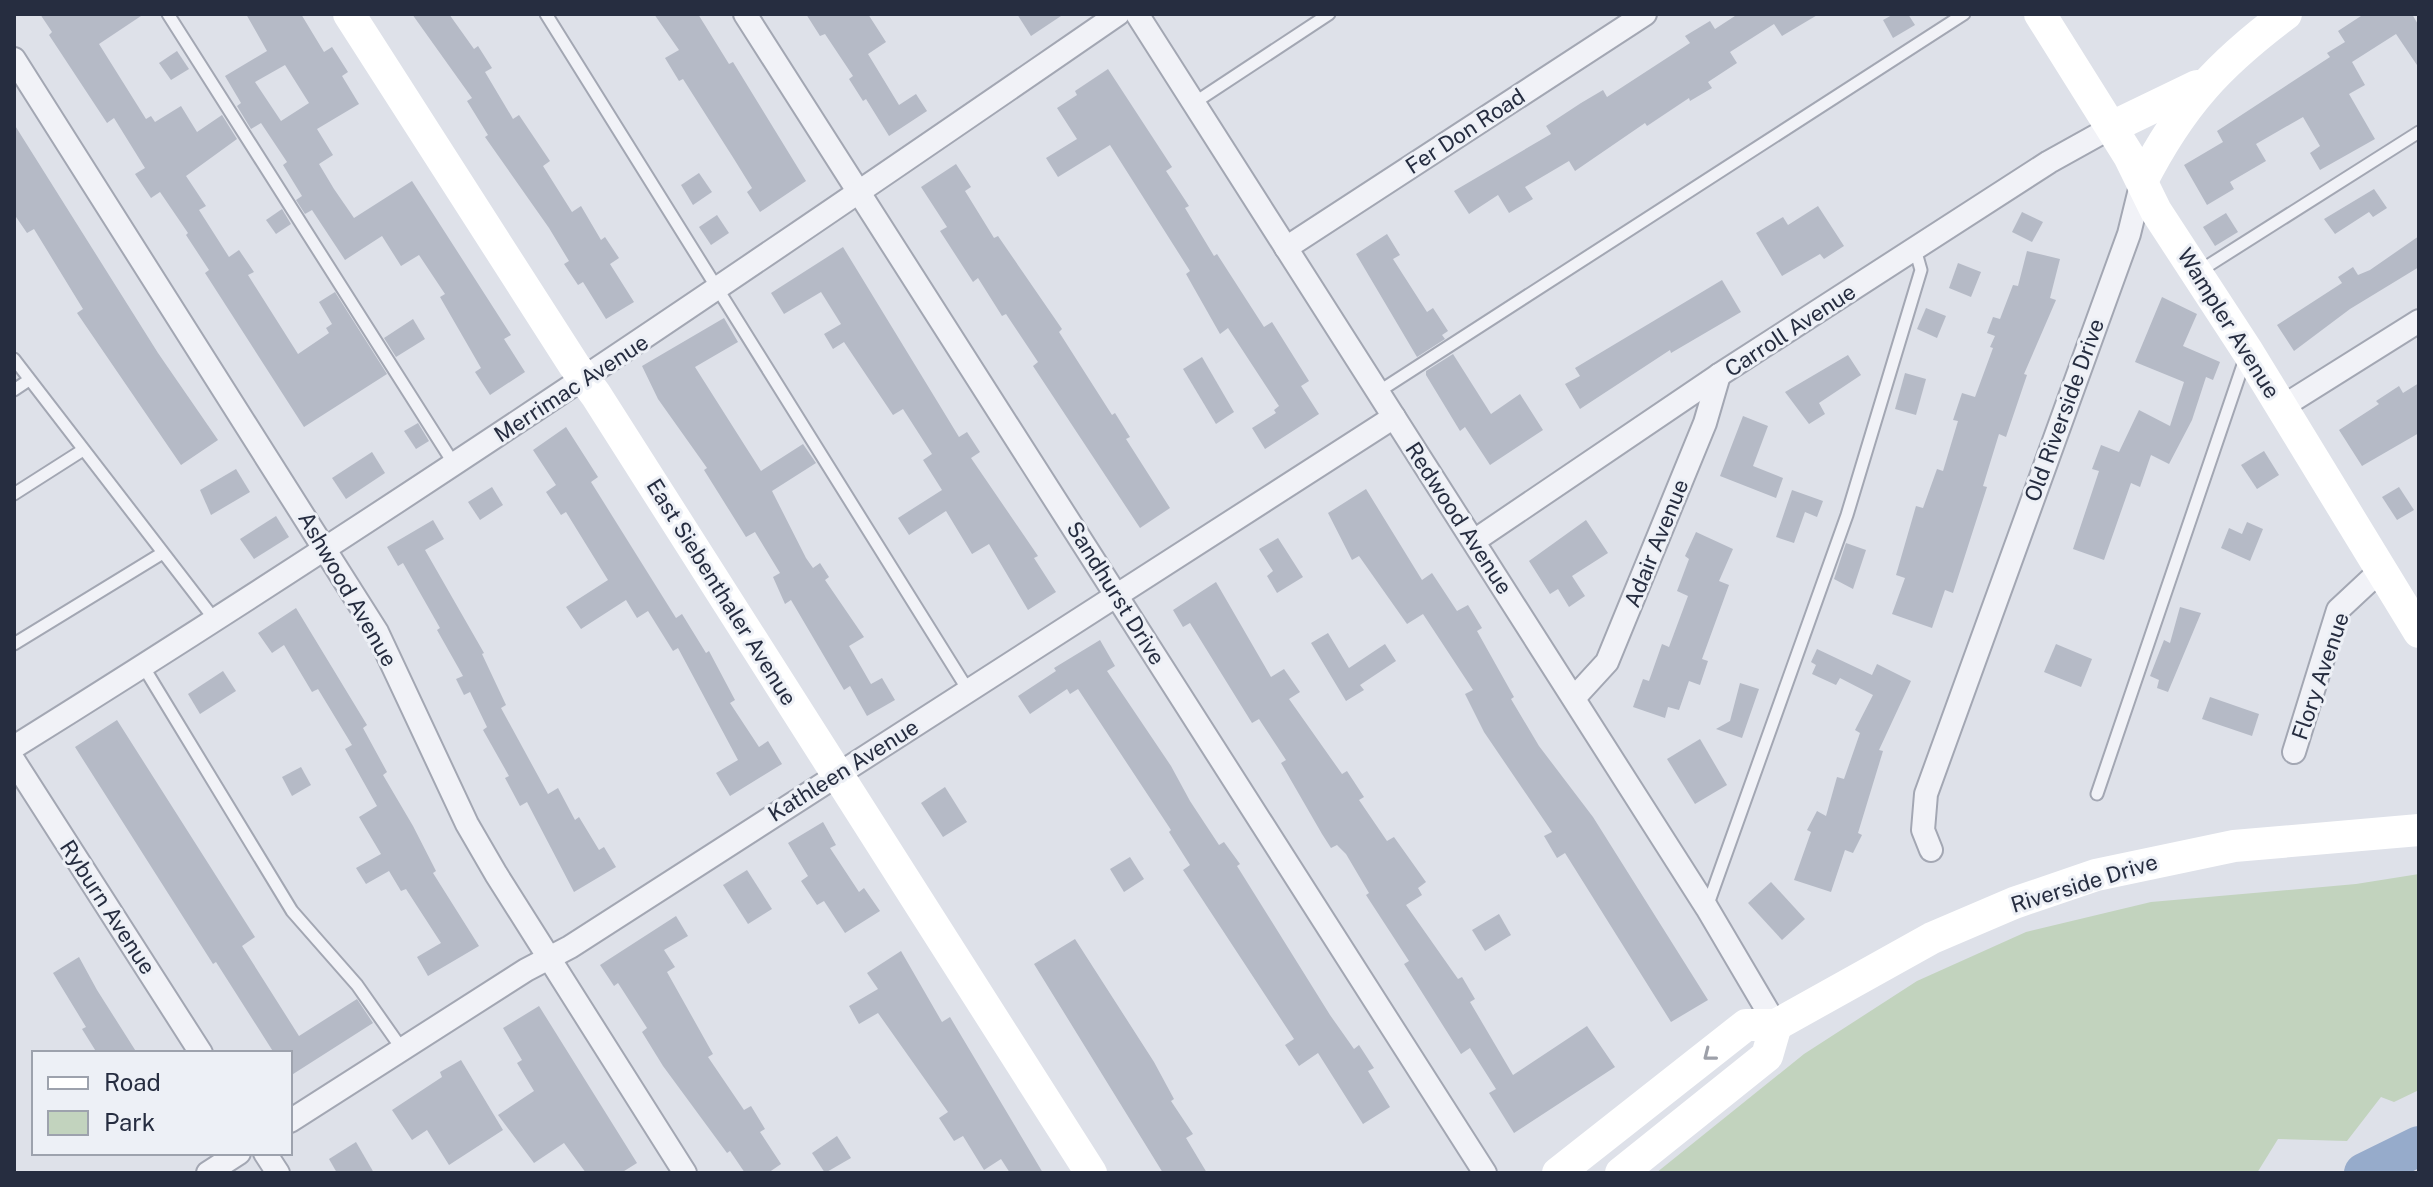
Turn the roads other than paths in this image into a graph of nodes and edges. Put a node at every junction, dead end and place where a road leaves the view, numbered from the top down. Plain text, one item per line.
1 (168, 14) edge
2 (349, 14) edge
3 (546, 14) edge
4 (745, 14) edge
5 (1118, 14) edge
6 (1137, 14) edge
7 (1329, 14) edge
8 (1645, 14) edge
9 (1964, 14) edge
10 (2040, 14) edge
11 (2286, 14) edge
12 (14, 59) edge
13 (2207, 81) junction
14 (1194, 103) junction
15 (2112, 127) junction
16 (2419, 132) edge
17 (2142, 181) junction
18 (860, 191) junction
19 (1286, 248) junction
20 (1915, 249) junction
21 (2197, 273) junction
22 (720, 288) junction
23 (2419, 321) edge
24 (2248, 352) junction
25 (14, 359) edge
26 (1719, 375) junction
27 (584, 379) junction
28 (29, 380) junction
29 (14, 390) edge
30 (1378, 392) junction
31 (2282, 407) junction
32 (1394, 417) junction
33 (83, 450) junction
34 (454, 464) junction
35 (14, 494) edge
36 (1474, 541) junction
37 (326, 547) junction
38 (161, 554) junction
39 (2382, 569) junction
40 (1118, 595) junction
41 (215, 621) junction
42 (2419, 632) edge
43 (14, 644) edge
44 (143, 666) junction
45 (968, 690) junction
46 (1574, 698) junction
47 (15, 747) edge
48 (2294, 752) dead end
49 (837, 774) junction
50 (2097, 794) dead end
51 (2419, 830) edge
52 (1931, 850) dead end
53 (1707, 908) junction
54 (549, 958) junction
55 (1776, 1025) junction
56 (402, 1049) junction
57 (200, 1051) edge
58 (292, 1120) edge
59 (236, 1155) edge
60 (266, 1155) edge
61 (208, 1173) edge
62 (278, 1173) edge
63 (685, 1173) edge
64 (1091, 1173) edge
65 (1485, 1173) edge
66 (1558, 1173) edge
67 (1621, 1173) edge

1 - 34 lane
2 - 27 main road, East Siebenthaler Avenue
3 - 22 lane
4 - 18 street, Sandhurst Drive
5 - 18 street, Merrimac Avenue
6 - 14 street, Redwood Avenue
7 - 14 lane
8 - 19 street, Fer Don Road
9 - 30 lane
10 - 15 main road, Wampler Avenue
11 - 13 main road, Old Riverside Drive
12 - 37 street, Ashwood Avenue
13 - 15 main road
13 - 17 main road, Old Riverside Drive
14 - 19 street, Redwood Avenue
15 - 17 main road, Wampler Avenue
15 - 20 street, Carroll Avenue
16 - 21 lane
17 - 21 main road, Wampler Avenue
17 - 52 street, Old Riverside Drive
18 - 22 street, Merrimac Avenue
18 - 40 street, Sandhurst Drive
19 - 30 street, Redwood Avenue
20 - 26 street, Carroll Avenue
20 - 53 lane
21 - 24 main road, Wampler Avenue
22 - 27 street, Merrimac Avenue
22 - 45 lane
23 - 31 street
24 - 31 main road, Wampler Avenue
24 - 50 lane
25 - 28 lane
26 - 36 street, Carroll Avenue
26 - 46 street, Adair Avenue
27 - 34 street, Merrimac Avenue
27 - 49 main road, East Siebenthaler Avenue
28 - 29 lane
28 - 33 lane
30 - 32 street, Redwood Avenue
31 - 39 main road, Wampler Avenue
32 - 36 street, Redwood Avenue
32 - 40 street, Kathleen Avenue
33 - 35 lane
33 - 38 lane
34 - 37 street, Merrimac Avenue
36 - 46 street, Redwood Avenue
37 - 41 street, Merrimac Avenue
37 - 54 street, Ashwood Avenue
38 - 41 lane
38 - 43 lane
39 - 42 main road, Wampler Avenue
39 - 48 street, Flory Avenue
40 - 45 street, Kathleen Avenue
40 - 65 street, Sandhurst Drive
41 - 44 street, Merrimac Avenue
44 - 47 street, Merrimac Avenue
44 - 56 lane
45 - 49 street, Kathleen Avenue
46 - 53 street, Redwood Avenue
47 - 57 street, Ryburn Avenue
49 - 54 street, Kathleen Avenue
49 - 64 main road, East Siebenthaler Avenue
51 - 55 main road, Riverside Drive
53 - 55 street, Redwood Avenue
54 - 56 street, Kathleen Avenue
54 - 63 street, Ashwood Avenue
55 -> 66 main road, Riverside Drive
55 - 67 main road
56 - 58 street, Kathleen Avenue
59 - 61 street
60 - 62 street

